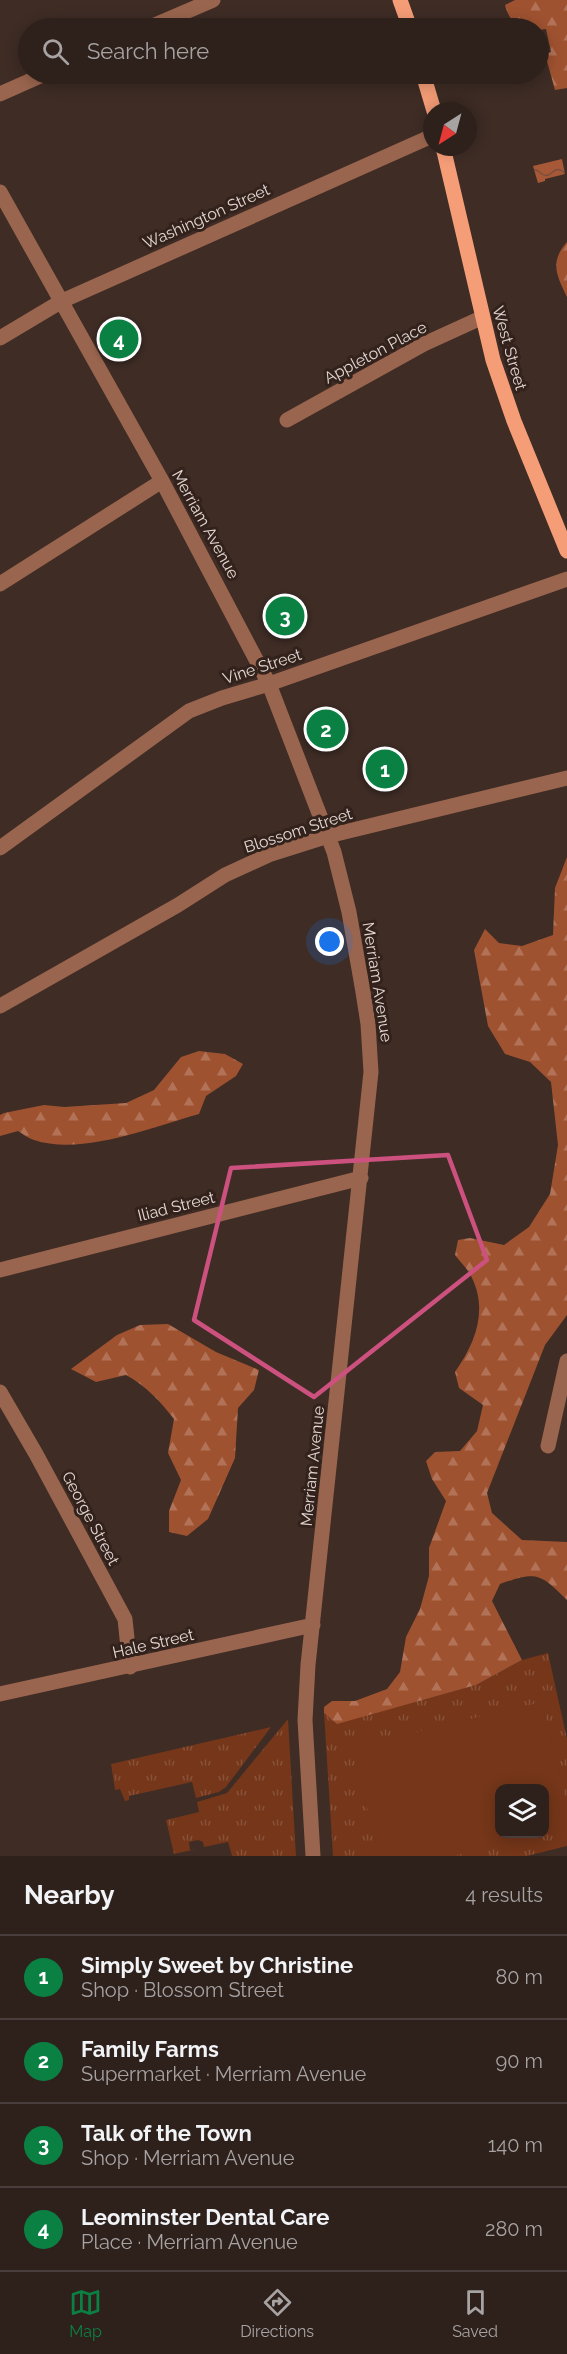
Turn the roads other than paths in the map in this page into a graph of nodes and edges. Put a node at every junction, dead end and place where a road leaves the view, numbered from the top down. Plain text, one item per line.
1 (213, 0) edge
2 (400, 0) edge
3 (171, 18) edge
4 (406, 18) edge
5 (22, 84) edge
6 (426, 84) edge
7 (0, 94) edge
8 (431, 102) edge
9 (423, 140) edge
10 (445, 156) edge
11 (0, 192) edge
12 (62, 301) junction
13 (482, 318) junction
14 (0, 338) edge
15 (287, 420) dead end
16 (162, 481) junction
17 (567, 551) edge
18 (567, 579) edge
19 (0, 584) edge
20 (269, 684) junction
21 (567, 778) edge
22 (328, 836) junction
23 (0, 848) edge
24 (0, 1006) edge
25 (361, 1178) junction
26 (0, 1270) edge
27 (567, 1361) edge
28 (0, 1392) edge
29 (548, 1446) dead end
30 (313, 1625) junction
31 (130, 1667) junction
32 (0, 1694) edge
33 (313, 1856) edge

1 - 3 street
2 - 4 main road
5 - 7 street
6 - 8 main road
9 - 12 street, Washington Street
10 - 13 main road, West Street
11 - 12 street, Merriam Avenue
12 - 14 street, Washington Street
12 - 16 street, Merriam Avenue
13 - 15 street, Appleton Place
13 - 17 main road, West Street
16 - 19 street
16 - 20 street, Merriam Avenue
18 - 20 street, Vine Street
20 - 22 street, Merriam Avenue
20 - 23 street, Vine Street
21 - 22 street, Blossom Street
22 - 24 street, Blossom Street
22 - 25 street, Merriam Avenue
25 - 26 street, Iliad Street
25 - 30 street, Merriam Avenue
27 - 29 street
28 - 31 street, George Street
30 - 31 street, Hale Street
30 - 33 street, Merriam Avenue
31 - 32 street, Hale Street

